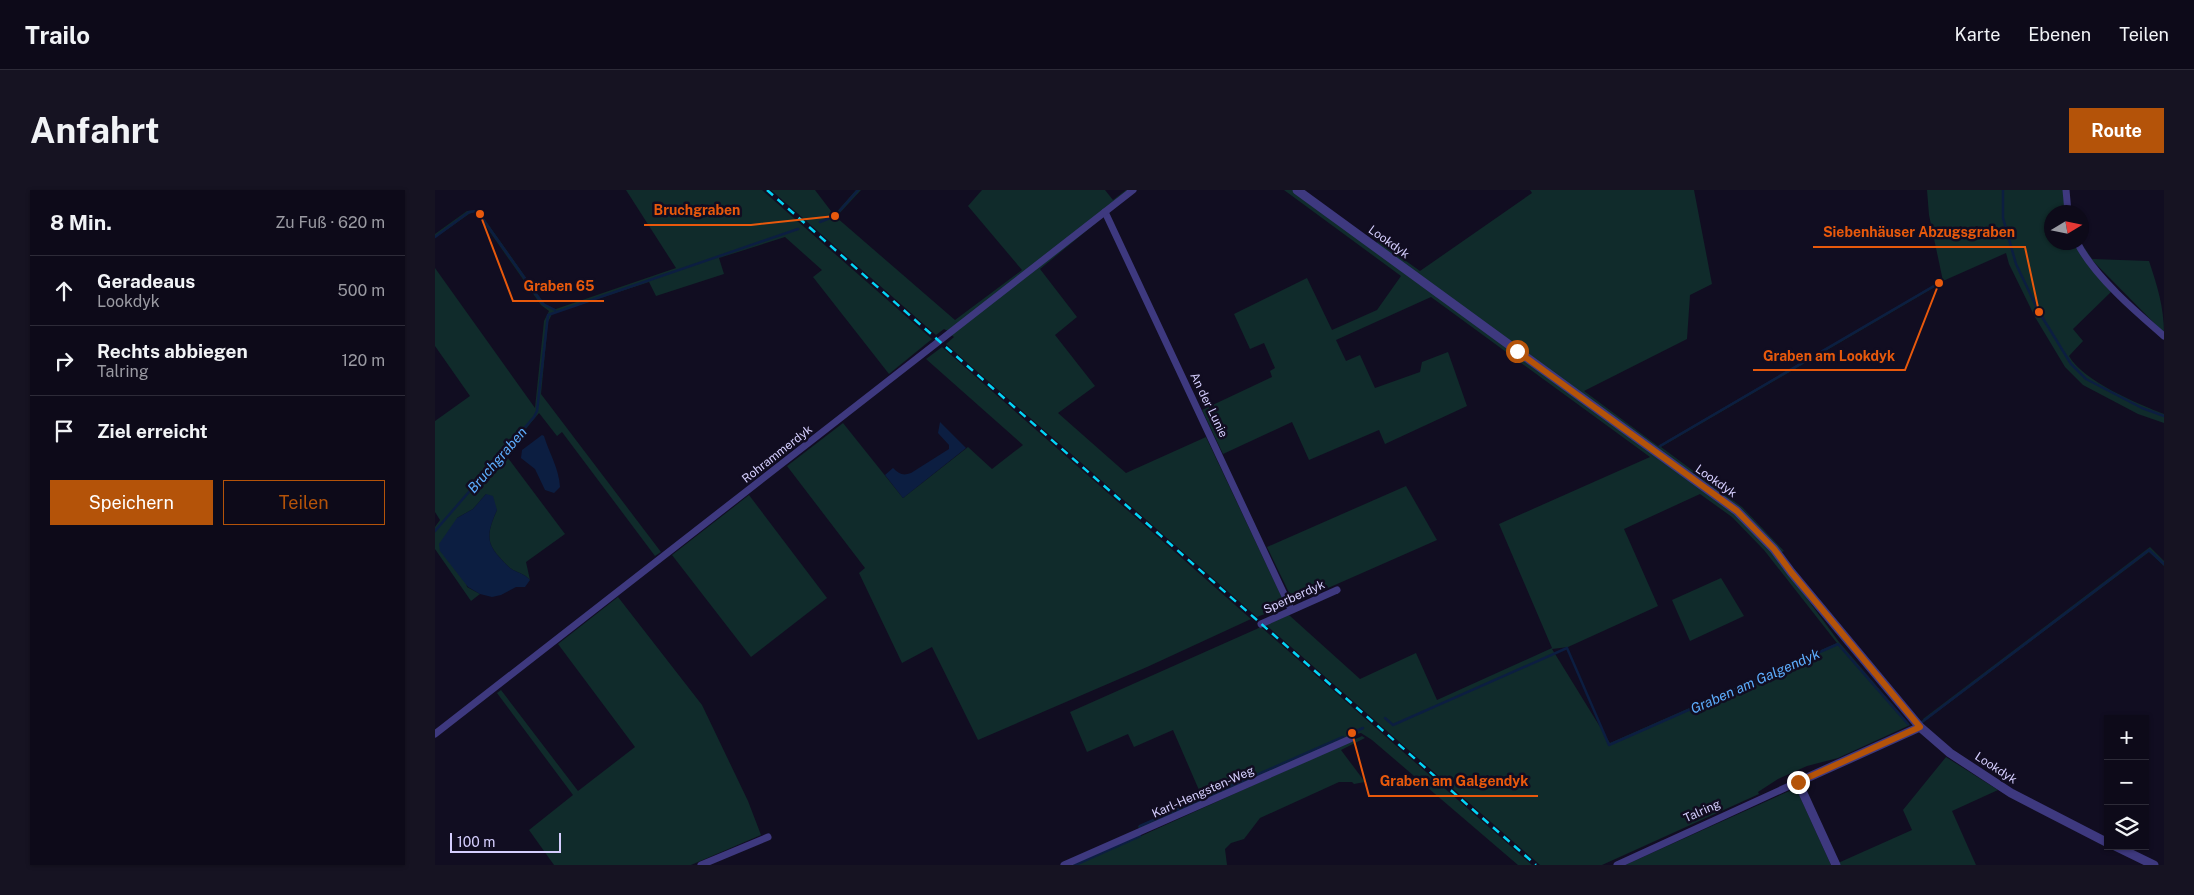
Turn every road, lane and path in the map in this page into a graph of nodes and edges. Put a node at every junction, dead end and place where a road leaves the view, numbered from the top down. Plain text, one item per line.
1 (1133, 190) edge
2 (1297, 190) edge
3 (2067, 190) edge
4 (2068, 205) edge
5 (1105, 212) junction
6 (2082, 250) edge
7 (2164, 336) edge
8 (1337, 590) dead end
9 (1291, 609) junction
10 (1261, 624) dead end
11 (1920, 727) junction
12 (435, 734) edge
13 (1350, 739) dead end
14 (1798, 782) junction
15 (768, 837) dead end
16 (2104, 840) edge
17 (2123, 850) edge
18 (701, 865) edge
19 (1064, 865) edge
20 (1617, 865) edge
21 (1835, 865) edge
22 (2154, 865) edge

1 - 5 street, Rohrammerdyk
2 - 11 street, Lookdyk
3 - 4 street
5 - 9 street, An der Lunie
5 - 12 street, Rohrammerdyk
6 - 7 street
8 - 9 street, Sperberdyk
9 - 10 street, Sperberdyk
11 - 14 street, Talring
11 - 16 street, Lookdyk
13 - 19 street, Karl-Hengsten-Weg
14 - 20 street, Talring
14 - 21 street
15 - 18 street
17 - 22 street

